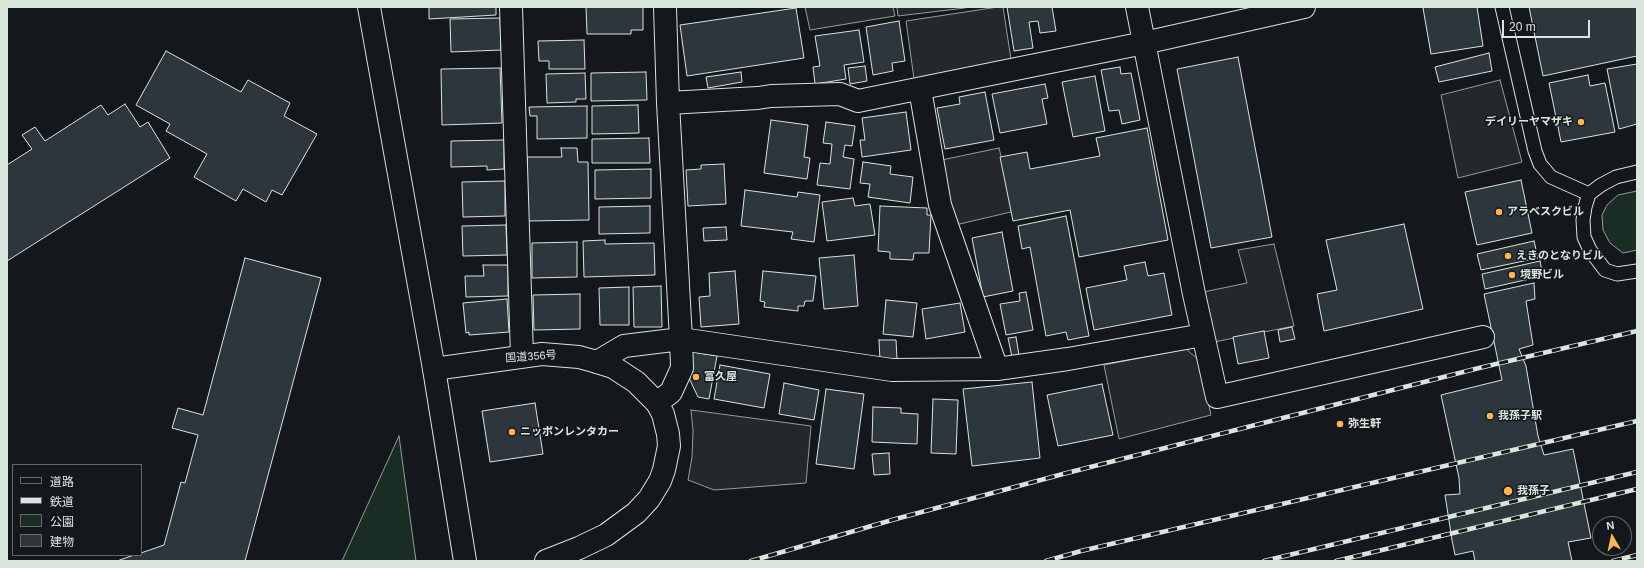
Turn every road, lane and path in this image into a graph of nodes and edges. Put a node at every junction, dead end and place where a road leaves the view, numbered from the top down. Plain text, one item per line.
1 (369, 7) edge
2 (511, 7) edge
3 (665, 7) edge
4 (1137, 7) edge
5 (1304, 7) edge
6 (1502, 7) edge
7 (1144, 43) junction
8 (920, 89) junction
9 (668, 103) junction
10 (1637, 172) edge
11 (1589, 194) junction
12 (1637, 271) edge
13 (1203, 335) junction
14 (1483, 337) dead end
15 (681, 339) junction
16 (522, 356) junction
17 (597, 362) junction
18 (434, 369) junction
19 (997, 369) junction
20 (657, 403) junction
21 (465, 561) edge
22 (546, 561) edge

1 - 18 main road
2 - 16 main road
3 - 9 main road
4 - 7 main road
5 - 7 main road
6 - 11 lane
7 - 8 main road
7 - 13 main road
8 - 9 main road
8 - 19 main road
9 - 15 main road
10 - 11 lane
11 - 12 lane
13 - 14 main road
13 - 19 main road
15 - 17 main road
15 - 19 main road
15 - 20 main road
16 - 17 main road, 国道356号
16 - 18 main road, 国道356号
17 - 20 main road, 国道356号
18 - 21 main road
20 - 22 main road, 国道356号

